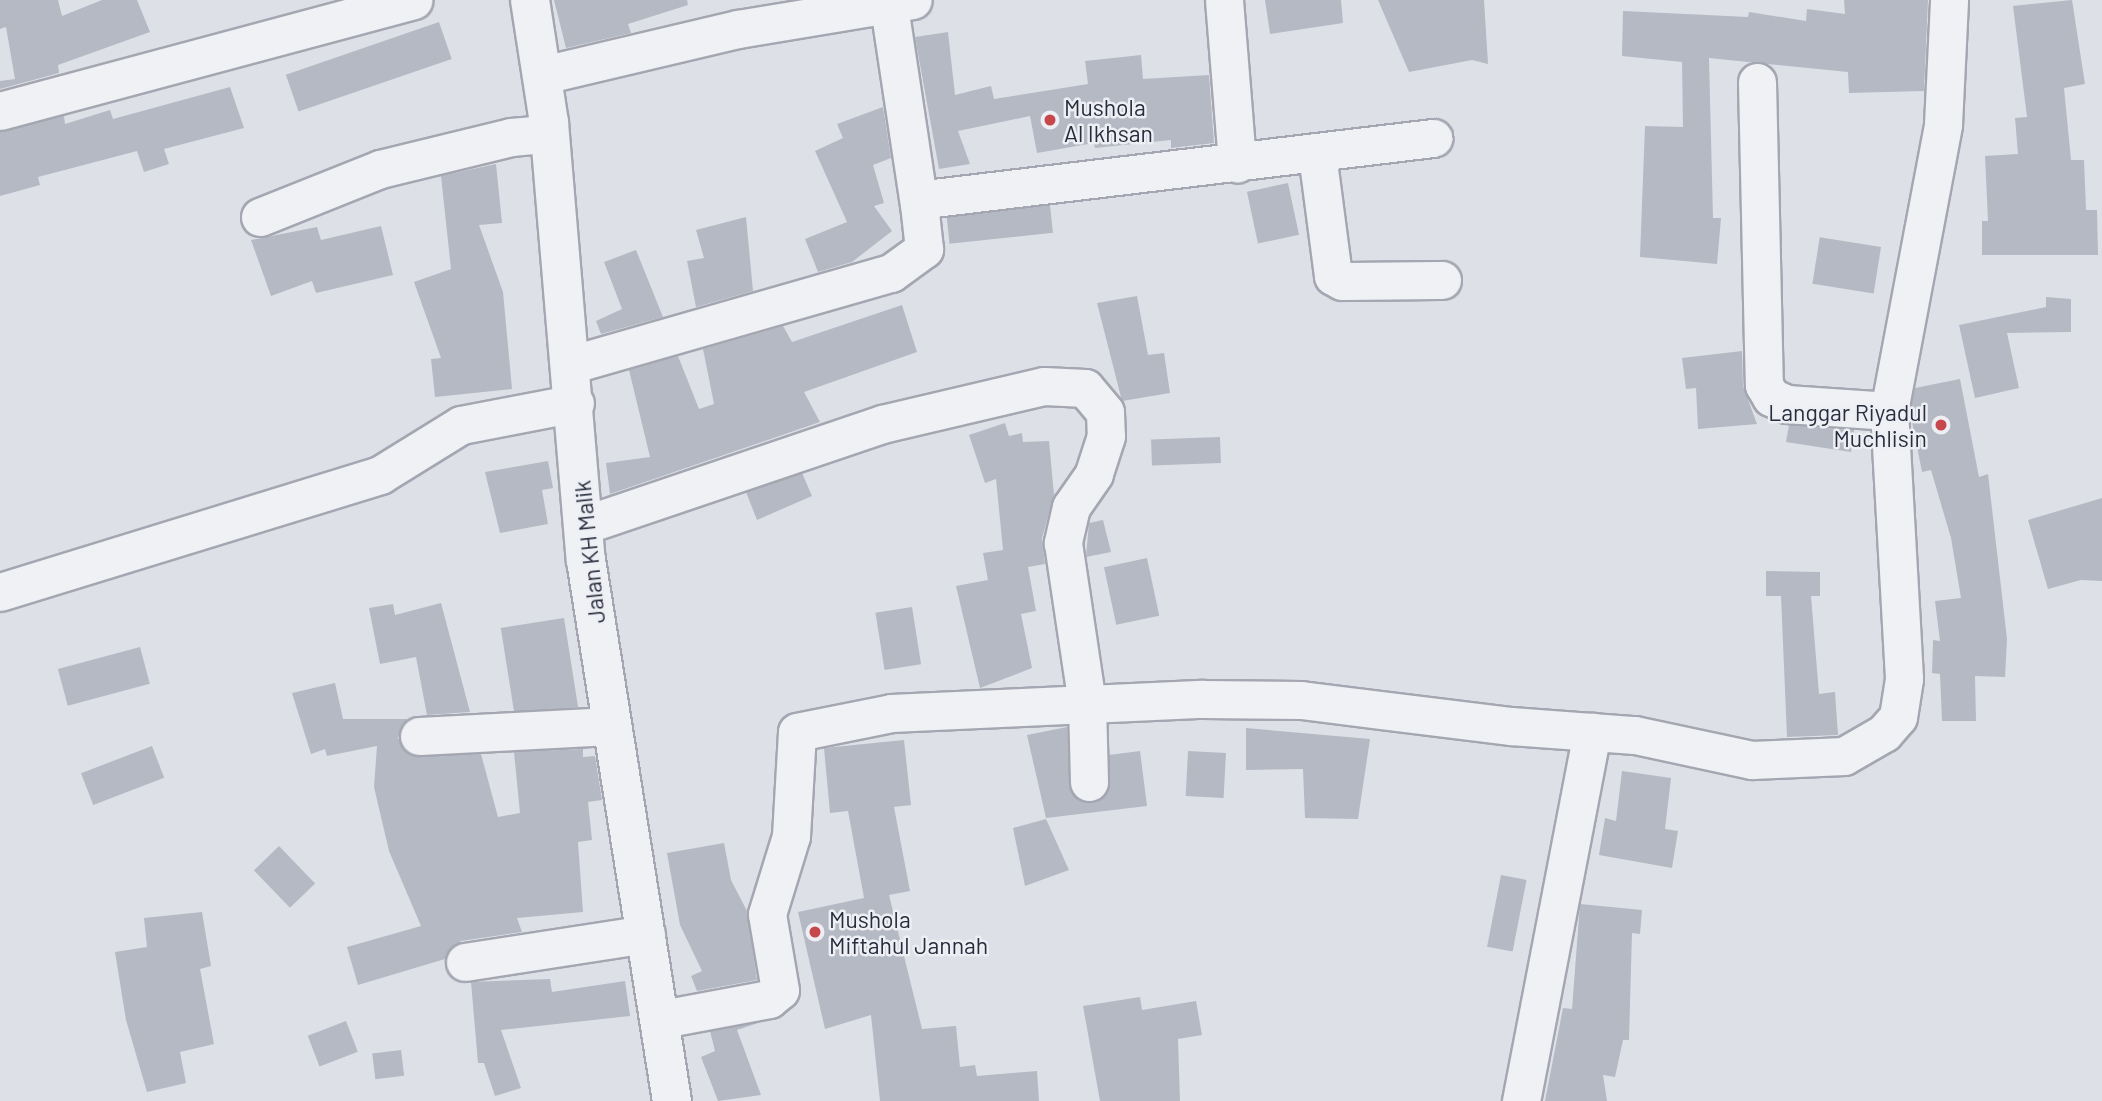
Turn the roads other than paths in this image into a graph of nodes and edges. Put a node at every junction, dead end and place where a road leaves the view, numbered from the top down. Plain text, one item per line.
1 (413, 0) edge
2 (530, 0) edge
3 (1224, 0) edge
4 (1949, 0) edge
5 (896, 2) edge
6 (543, 75) junction
7 (1757, 82) dead end
8 (0, 111) edge
9 (549, 134) junction
10 (1433, 138) dead end
11 (1317, 153) junction
12 (1237, 163) junction
13 (919, 204) junction
14 (260, 217) dead end
15 (1442, 280) dead end
16 (573, 364) junction
17 (575, 403) junction
18 (1889, 411) junction
19 (584, 526) junction
20 (0, 592) edge
21 (1087, 704) junction
22 (611, 726) junction
23 (1592, 732) junction
24 (419, 736) dead end
25 (1089, 782) dead end
26 (646, 934) junction
27 (465, 962) dead end
28 (662, 1019) junction
29 (672, 1101) edge
30 (1521, 1101) edge

1 - 8 street
2 - 6 street, Jalan KH Malik
3 - 12 street
4 - 18 street
5 - 6 street
5 - 13 street
6 - 9 street, Jalan KH Malik
7 - 18 street
9 - 14 street
9 - 16 street, Jalan KH Malik
10 - 11 street
11 - 12 street
11 - 15 street
12 - 13 street
13 - 16 street
16 - 17 street, Jalan KH Malik
17 - 19 street, Jalan KH Malik
17 - 20 street
18 - 23 street
19 - 21 street
19 - 22 street, Jalan KH Malik
21 - 23 street
21 - 25 street
21 - 28 street
22 - 24 street
22 - 26 street, Jalan KH Malik
23 - 30 street
26 - 27 street
26 - 28 street, Jalan KH Malik
28 - 29 street, Jalan KH Malik

